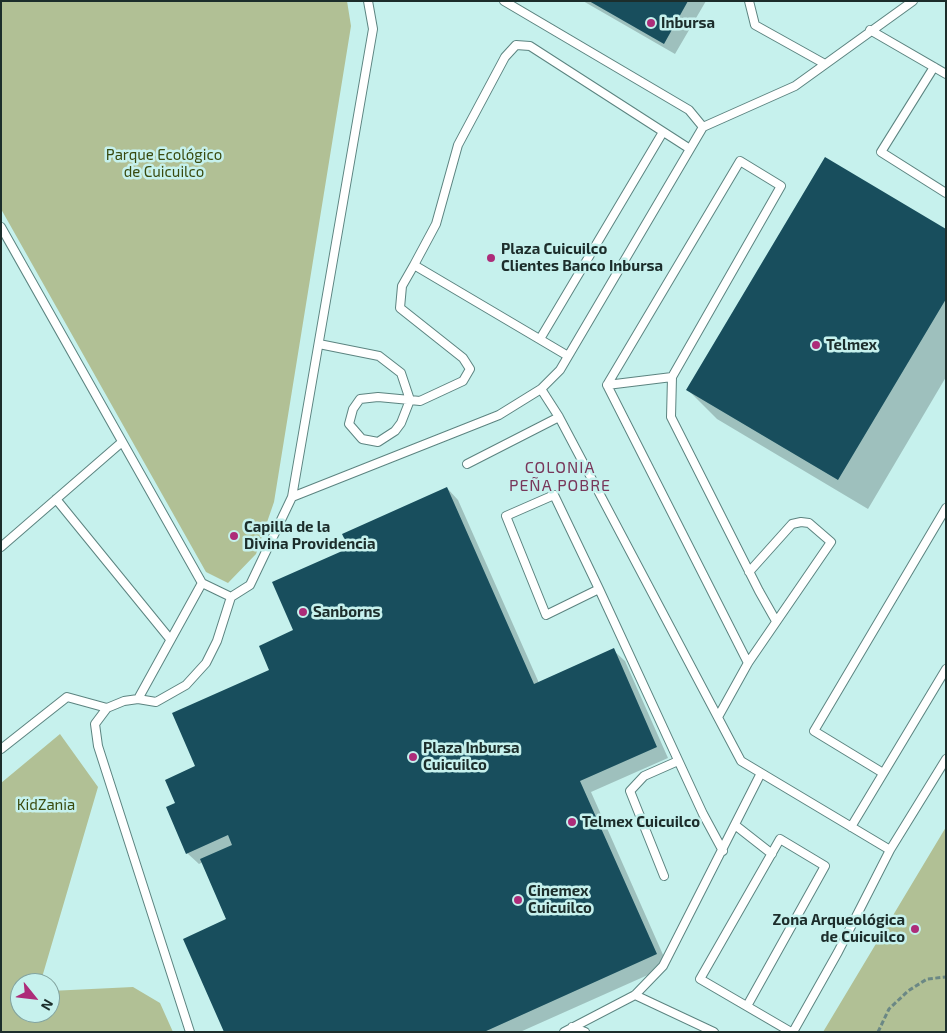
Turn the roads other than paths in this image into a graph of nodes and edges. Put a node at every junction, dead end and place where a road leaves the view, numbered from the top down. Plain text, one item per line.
1 (368, 1) edge
2 (504, 1) edge
3 (749, 1) edge
4 (912, 1) edge
5 (870, 30) junction
6 (825, 64) junction
7 (934, 68) junction
8 (946, 74) edge
9 (702, 128) junction
10 (663, 132) junction
11 (690, 149) junction
12 (946, 193) edge
13 (1, 227) edge
14 (414, 265) junction
15 (540, 340) junction
16 (319, 344) junction
17 (568, 356) junction
18 (672, 377) junction
19 (607, 385) junction
20 (542, 389) junction
21 (410, 400) junction
22 (559, 417) junction
23 (122, 442) junction
24 (467, 464) dead end
25 (292, 497) junction
26 (56, 499) junction
27 (946, 508) edge
28 (1, 547) edge
29 (749, 572) junction
30 (202, 583) junction
31 (599, 589) junction
32 (231, 597) junction
33 (776, 621) junction
34 (170, 639) junction
35 (748, 663) junction
36 (946, 670) edge
37 (138, 699) junction
38 (108, 708) junction
39 (718, 717) junction
40 (1, 749) edge
41 (946, 759) edge
42 (678, 761) junction
43 (761, 773) junction
44 (883, 773) junction
45 (735, 826) junction
46 (851, 827) junction
47 (890, 850) junction
48 (723, 851) junction
49 (772, 854) junction
50 (664, 876) dead end
51 (635, 995) junction
52 (747, 1006) junction
53 (572, 1027) junction
54 (190, 1032) edge
55 (564, 1032) edge
56 (585, 1032) edge
57 (714, 1032) edge
58 (792, 1032) edge

1 - 16 lane
2 - 9 lane
3 - 6 lane
4 - 5 lane
5 - 6 lane
5 - 7 lane
6 - 9 lane
7 - 8 lane
7 - 12 lane
9 - 11 lane
10 - 11 lane
10 - 14 lane
10 - 15 lane
11 - 17 lane
13 - 23 lane
14 - 15 lane
14 - 21 lane
15 - 17 lane
16 - 21 lane
16 - 25 lane
17 - 20 lane
18 - 19 lane
18 - 19 lane
18 - 29 lane
19 - 35 lane
20 - 22 lane
20 - 25 lane
21 - 21 lane
22 - 24 lane
22 - 39 lane
23 - 26 lane
23 - 30 lane
25 - 32 lane
26 - 28 lane
26 - 34 lane
27 - 44 lane
29 - 33 lane
29 - 33 lane
30 - 32 lane
30 - 34 lane
31 - 31 lane
31 - 42 lane
32 - 37 lane
33 - 35 lane
34 - 37 lane
35 - 39 lane
36 - 44 lane
37 - 38 lane
38 - 40 lane
38 - 54 lane
39 - 43 lane
41 - 47 lane
42 - 48 lane
42 - 50 lane
43 - 45 lane
43 - 46 lane
44 - 46 lane
45 - 48 lane
45 - 49 lane
46 - 47 lane
47 - 58 lane
48 - 51 lane
49 - 52 lane
49 - 52 lane
51 - 53 lane
51 - 57 lane
52 - 58 lane
53 - 55 lane
53 - 56 lane

